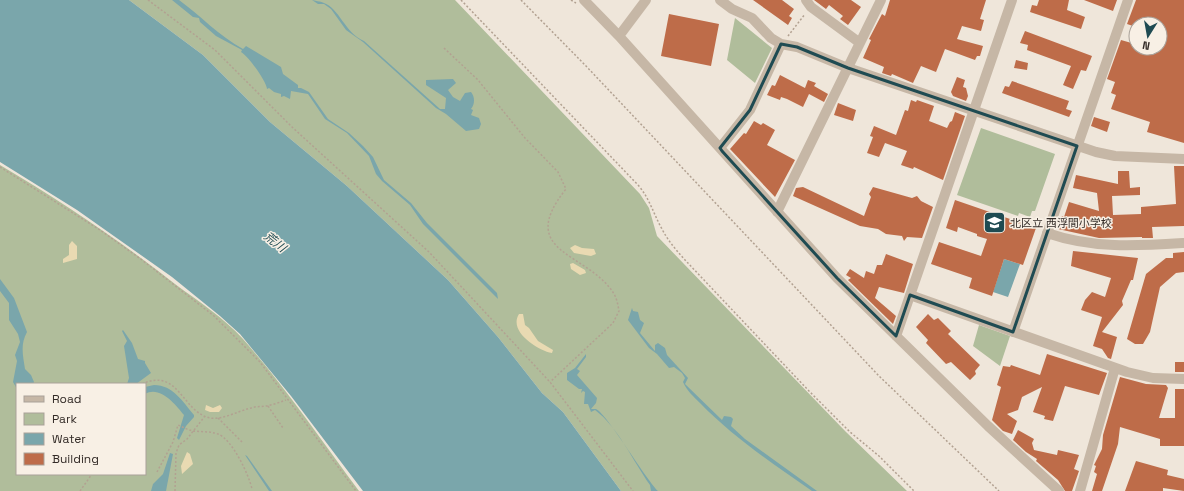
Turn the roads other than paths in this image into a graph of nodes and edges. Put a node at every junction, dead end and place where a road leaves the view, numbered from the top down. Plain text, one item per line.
1 (584, 0) edge
2 (646, 0) edge
3 (720, 0) edge
4 (881, 0) edge
5 (1012, 0) edge
6 (1128, 0) edge
7 (808, 3) edge
8 (620, 36) junction
9 (860, 42) junction
10 (783, 43) junction
11 (848, 68) junction
12 (974, 111) junction
13 (1077, 146) junction
14 (720, 148) junction
15 (1184, 159) edge
16 (777, 212) junction
17 (1047, 233) junction
18 (1184, 243) edge
19 (910, 295) junction
20 (1013, 332) junction
21 (896, 336) junction
22 (1115, 368) junction
23 (1184, 379) edge
24 (1059, 491) edge
25 (1080, 491) edge

1 - 8 street
2 - 8 street
3 - 10 street
4 - 9 street
5 - 12 street
6 - 13 street
7 - 9 street
8 - 14 street
9 - 11 street
10 - 11 street
10 - 14 street
11 - 12 street
11 - 16 street
12 - 13 street
12 - 19 street
13 - 15 street
13 - 17 street
14 - 16 street
16 - 21 street
17 - 18 street
17 - 20 street
19 - 20 street
19 - 21 street
20 - 22 street
21 - 24 street
22 - 23 street
22 - 25 street

